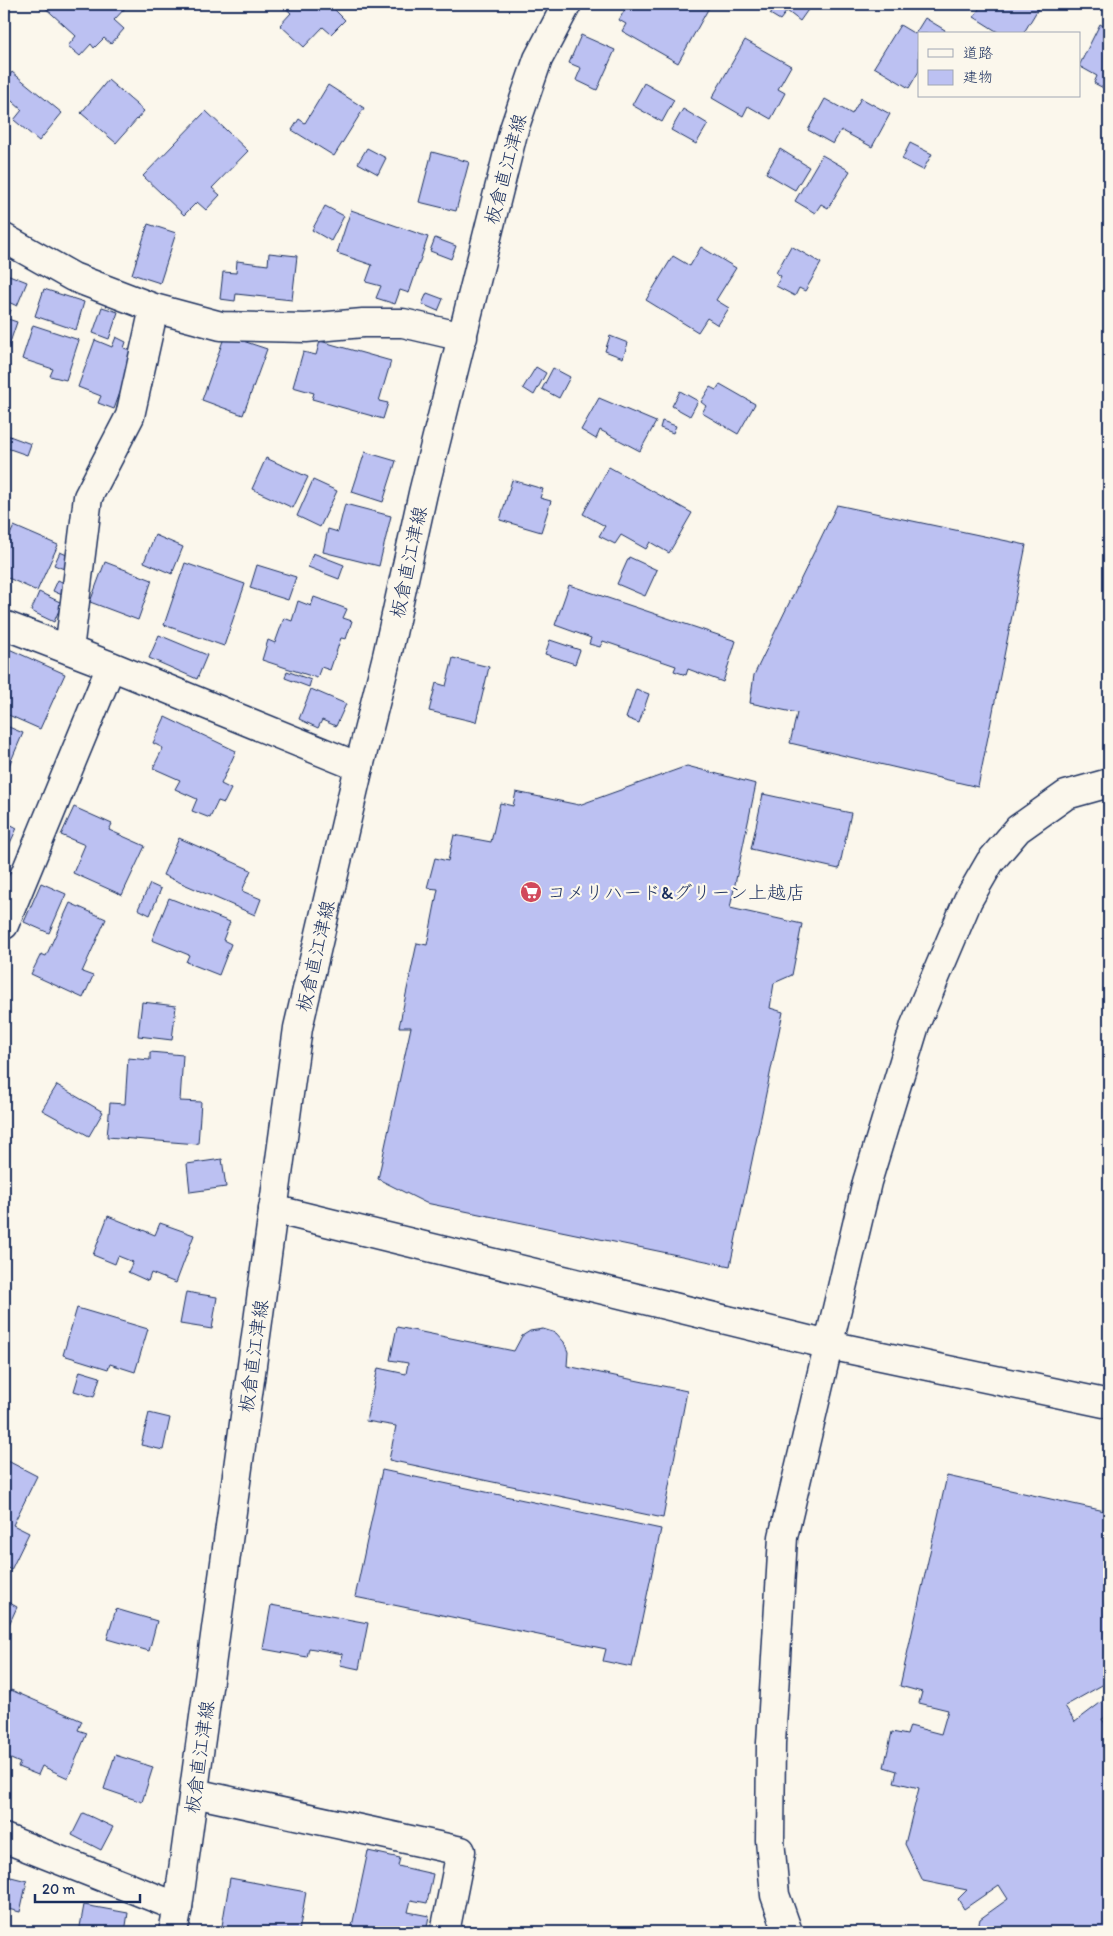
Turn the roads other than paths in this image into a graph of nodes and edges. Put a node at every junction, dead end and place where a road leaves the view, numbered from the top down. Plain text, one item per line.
1 (567, 4) edge
2 (4, 238) edge
3 (154, 308) junction
4 (463, 336) junction
5 (4, 625) edge
6 (69, 650) junction
7 (111, 666) junction
8 (359, 767) junction
9 (1109, 784) edge
10 (4, 925) edge
11 (273, 1209) junction
12 (829, 1345) junction
13 (1109, 1404) edge
14 (194, 1793) junction
15 (4, 1838) edge
16 (176, 1920) edge
17 (445, 1932) edge
18 (788, 1932) edge

1 - 4 street, 板倉直江津線
2 - 3 street
3 - 4 street
3 - 6 street
4 - 8 street, 板倉直江津線
5 - 6 street
6 - 7 street
7 - 8 street
7 - 10 street
8 - 11 street, 板倉直江津線
9 - 12 street
11 - 12 street
11 - 14 street, 板倉直江津線
12 - 13 street
12 - 18 street
14 - 16 street, 板倉直江津線
14 - 17 street
15 - 16 street

